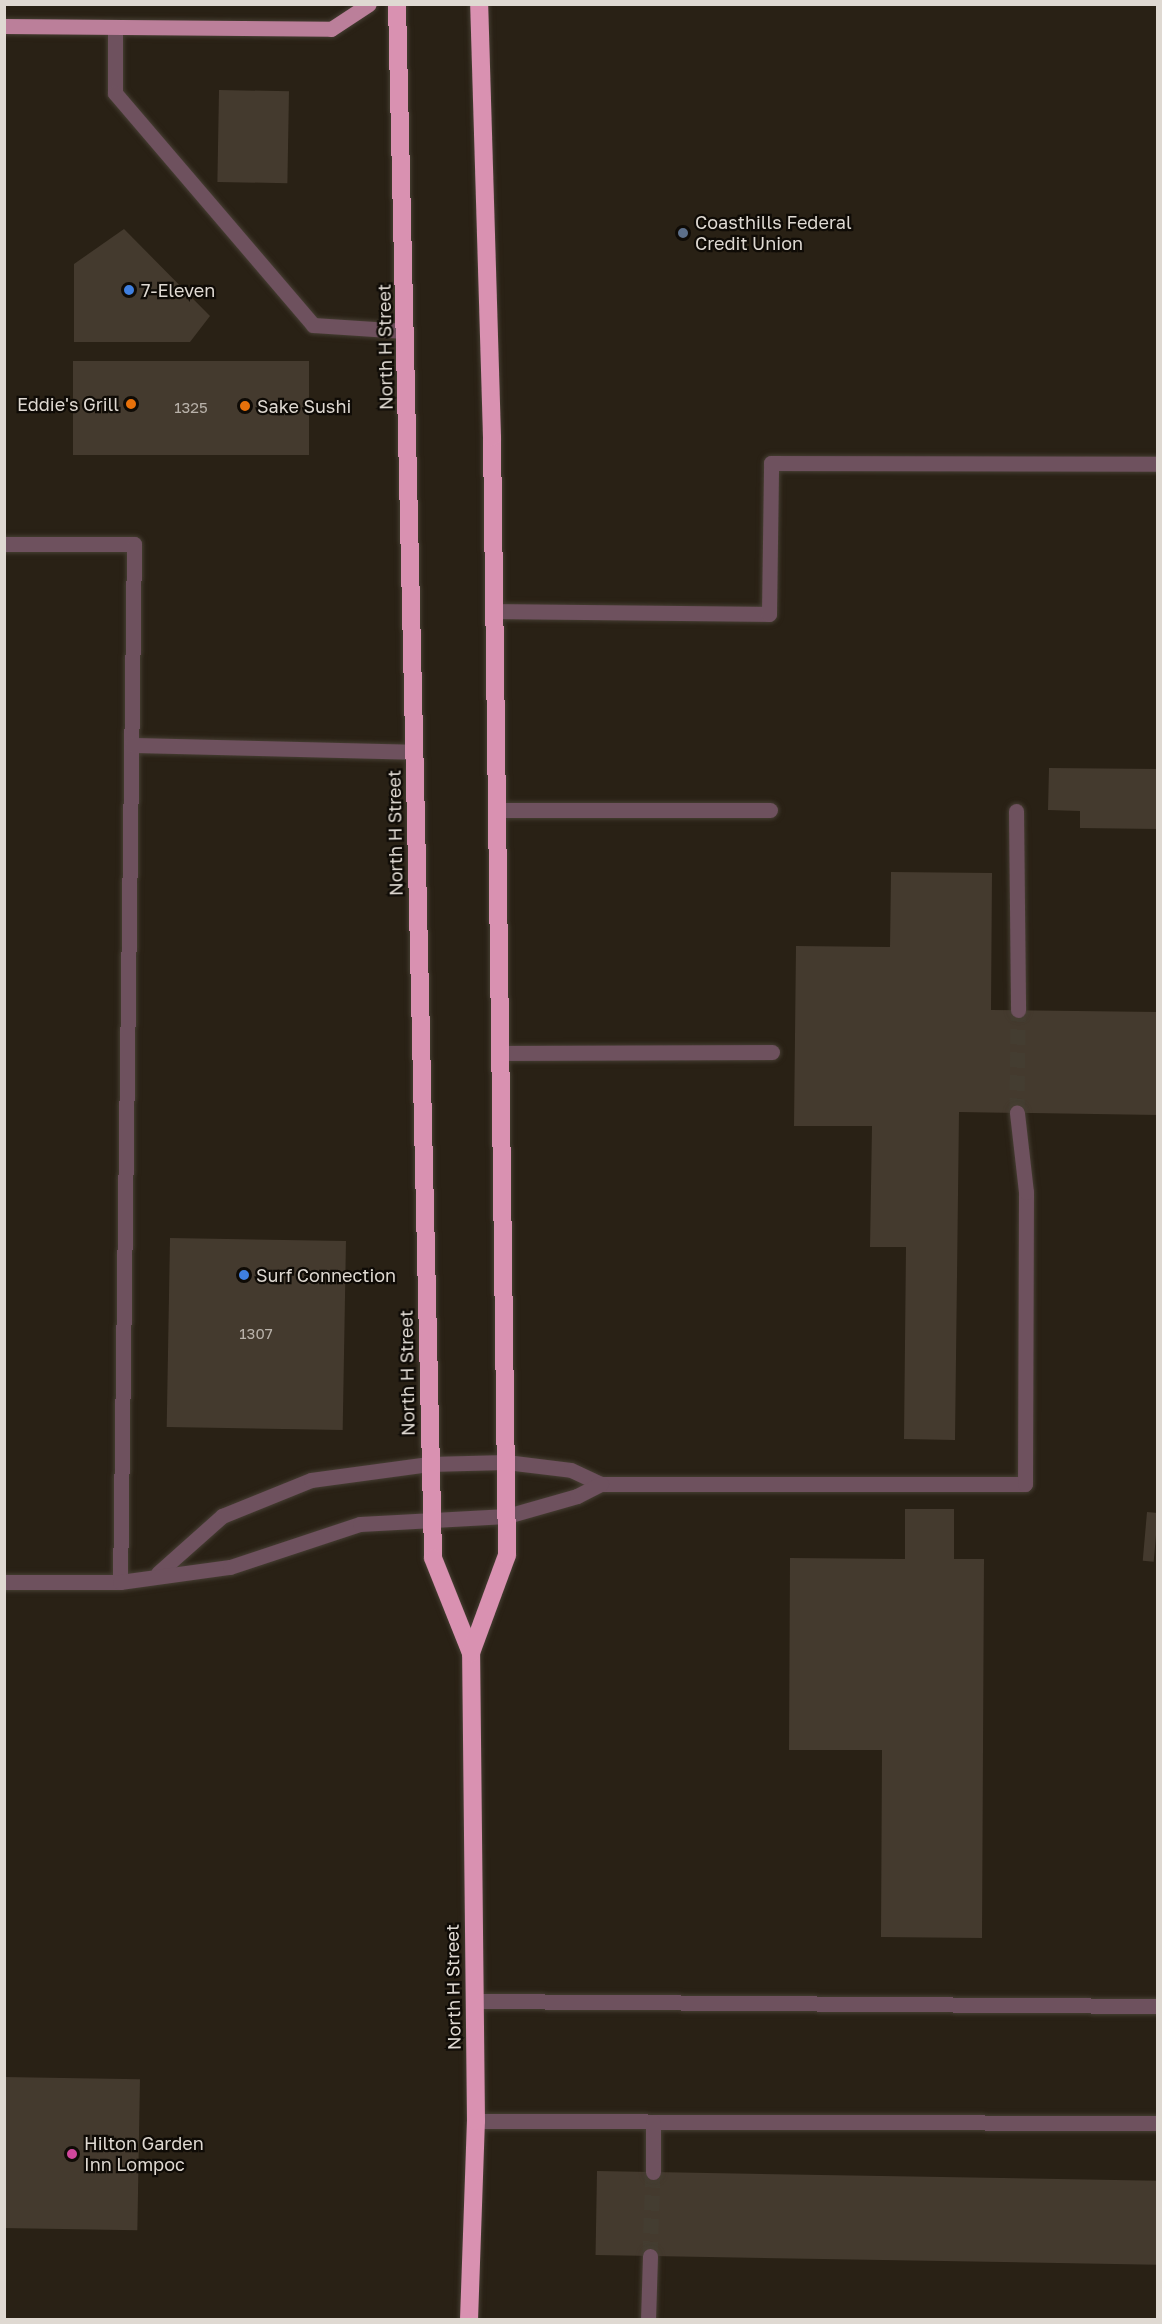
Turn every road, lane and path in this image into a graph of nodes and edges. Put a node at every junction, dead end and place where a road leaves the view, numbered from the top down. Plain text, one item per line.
1 (369, 4) edge
2 (398, 4) edge
3 (479, 4) edge
4 (4, 26) edge
5 (115, 29) junction
6 (405, 331) junction
7 (1158, 464) edge
8 (4, 544) edge
9 (495, 612) junction
10 (132, 745) junction
11 (415, 752) junction
12 (497, 810) junction
13 (770, 810) dead end
14 (1016, 811) dead end
15 (1018, 1010) tunnel mouth
16 (772, 1052) dead end
17 (501, 1053) junction
18 (1017, 1113) tunnel mouth
19 (506, 1462) junction
20 (429, 1464) junction
21 (601, 1484) junction
22 (507, 1516) junction
23 (431, 1518) junction
24 (158, 1573) junction
25 (4, 1582) edge
26 (120, 1582) junction
27 (471, 1653) junction
28 (475, 2001) junction
29 (1158, 2006) edge
30 (476, 2121) junction
31 (653, 2122) junction
32 (1158, 2123) edge
33 (653, 2172) tunnel mouth
34 (650, 2256) tunnel mouth
35 (469, 2319) edge
36 (648, 2319) edge

1 - 5 main road
2 - 6 highway, North H Street
3 - 9 highway, North H Street
4 - 5 main road
5 - 6 lane
6 - 11 highway, North H Street
7 - 9 lane
8 - 10 lane
9 - 12 highway, North H Street
10 - 11 lane
10 - 26 lane
11 - 20 highway, North H Street
12 - 13 lane
12 - 17 highway, North H Street
14 - 15 lane
16 - 17 lane
17 - 19 highway, North H Street
18 - 21 lane
19 - 20 lane
19 - 21 lane
19 - 22 highway, North H Street
20 - 23 highway, North H Street
20 - 24 lane
21 - 22 lane
22 - 23 lane
22 - 27 highway, North H Street
23 - 24 lane
23 - 27 highway, North H Street
24 - 26 lane
25 - 26 lane
27 - 28 highway, North H Street
28 - 29 lane
28 - 30 highway, North H Street
30 - 31 lane
30 - 35 highway, North H Street
31 - 32 lane
31 - 33 lane
34 - 36 lane

